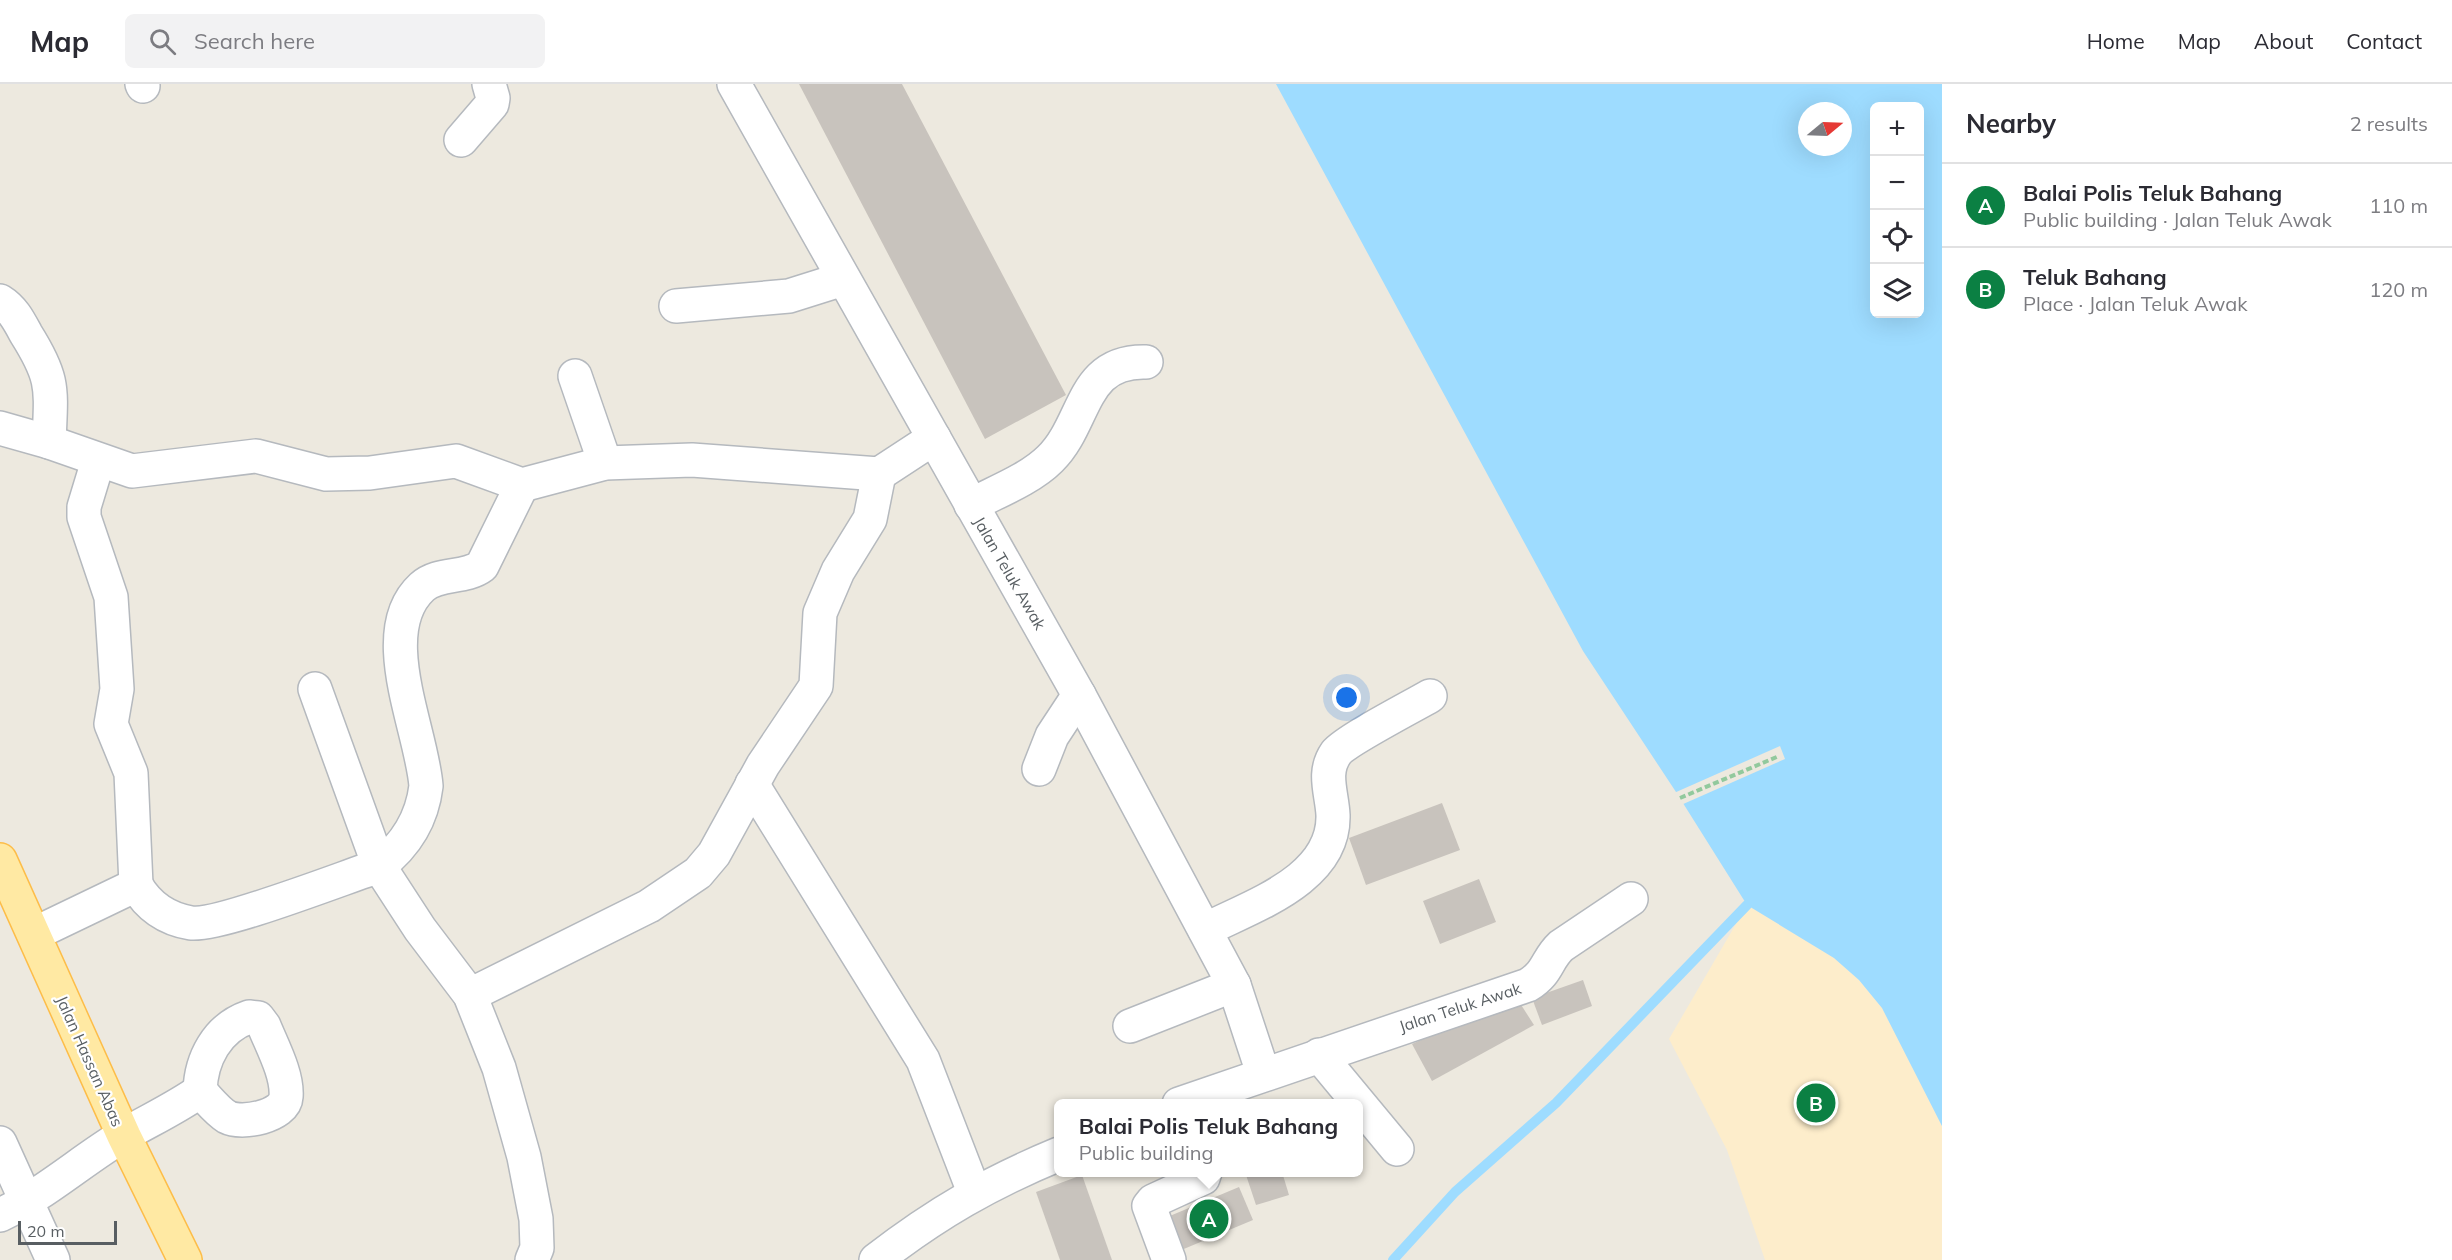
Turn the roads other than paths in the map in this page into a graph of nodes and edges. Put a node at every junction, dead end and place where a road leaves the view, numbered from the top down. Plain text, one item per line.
1 (489, 84) edge
2 (734, 84) edge
3 (461, 140) dead end
4 (843, 279) junction
5 (0, 301) edge
6 (676, 306) dead end
7 (1146, 362) dead end
8 (575, 376) dead end
9 (0, 429) edge
10 (934, 438) junction
11 (49, 442) junction
12 (98, 461) junction
13 (605, 463) junction
14 (879, 474) junction
15 (522, 485) junction
16 (971, 505) junction
17 (315, 689) dead end
18 (1079, 695) junction
19 (1430, 696) dead end
20 (1039, 769) dead end
21 (752, 784) junction
22 (0, 860) edge
23 (379, 866) junction
24 (136, 885) junction
25 (1631, 899) dead end
26 (1204, 930) junction
27 (34, 934) junction
28 (1234, 985) junction
29 (470, 995) junction
30 (1130, 1026) dead end
31 (1319, 1054) junction
32 (1263, 1073) junction
33 (200, 1091) dead end
34 (1191, 1099) edge
35 (1356, 1099) edge
36 (1363, 1108) edge
37 (124, 1136) junction
38 (0, 1143) edge
39 (1397, 1149) dead end
40 (1054, 1156) edge
41 (1203, 1177) edge
42 (974, 1192) junction
43 (13, 1209) edge
44 (53, 1260) edge
45 (185, 1260) edge
46 (531, 1260) edge
47 (876, 1260) edge
48 (1168, 1260) edge

1 - 3 street
2 - 4 street, Jalan Teluk Awak
4 - 6 street
4 - 10 street, Jalan Teluk Awak
5 - 11 street
7 - 16 street
8 - 13 street
9 - 11 street
10 - 14 street
10 - 16 street, Jalan Teluk Awak
11 - 12 street
12 - 15 street
12 - 24 street
13 - 14 street
13 - 15 street
14 - 21 street
15 - 23 street
16 - 18 street, Jalan Teluk Awak
17 - 23 street
18 - 20 street
18 - 26 street, Jalan Teluk Awak
19 - 26 street
21 - 29 street
21 - 42 street
22 - 27 main road, Jalan Hassan Abas
23 - 24 street
23 - 29 street
24 - 27 street
25 - 31 street, Jalan Teluk Awak
26 - 28 street, Jalan Teluk Awak
27 - 37 main road, Jalan Hassan Abas
28 - 30 street
28 - 32 street, Jalan Teluk Awak
29 - 46 street
31 - 32 street, Jalan Teluk Awak
31 - 35 street
32 - 34 street, Jalan Teluk Awak
33 - 37 street
36 - 39 street
37 - 43 street
37 - 45 main road, Jalan Hassan Abas
38 - 43 street
40 - 42 street
41 - 48 street
42 - 47 street
43 - 44 street

